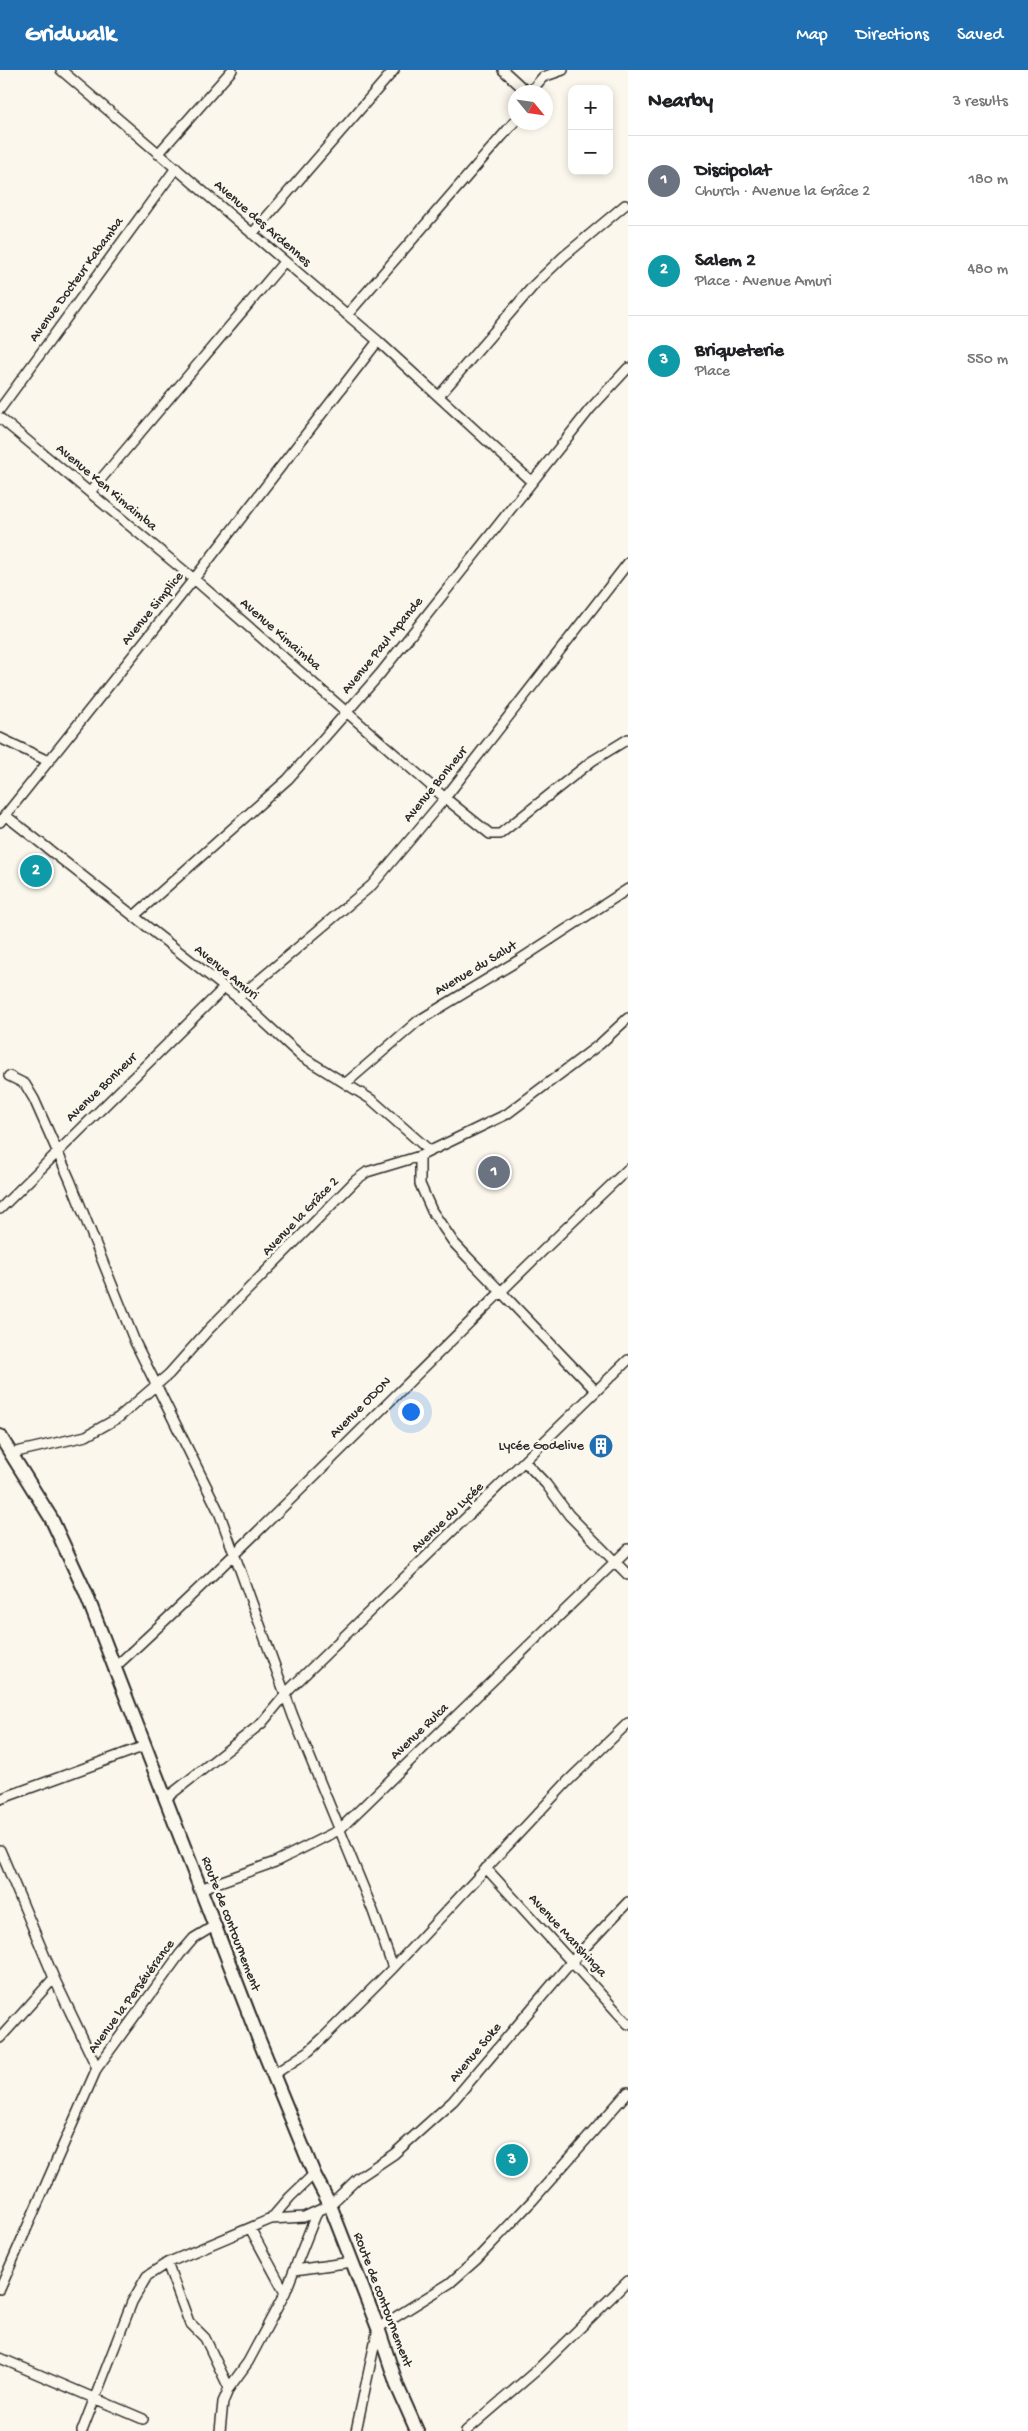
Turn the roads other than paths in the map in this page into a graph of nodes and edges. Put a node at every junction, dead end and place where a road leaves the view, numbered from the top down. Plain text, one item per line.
1 (62, 70) edge
2 (232, 70) edge
3 (394, 70) edge
4 (503, 70) edge
5 (563, 70) edge
6 (521, 85) edge
7 (536, 85) edge
8 (508, 129) edge
9 (158, 154) junction
10 (176, 168) junction
11 (626, 205) dead end
12 (252, 234) junction
13 (284, 262) junction
14 (347, 315) junction
15 (378, 341) junction
16 (628, 368) edge
17 (439, 396) junction
18 (0, 409) edge
19 (0, 418) edge
20 (532, 482) junction
21 (90, 492) junction
22 (628, 563) edge
23 (194, 579) junction
24 (347, 711) junction
25 (0, 738) edge
26 (628, 739) edge
27 (48, 762) junction
28 (445, 798) junction
29 (3, 818) edge
30 (628, 889) edge
31 (134, 916) junction
32 (224, 988) junction
33 (238, 998) junction
34 (628, 1018) edge
35 (9, 1076) dead end
36 (346, 1083) junction
37 (57, 1151) junction
38 (430, 1151) junction
39 (420, 1156) junction
40 (628, 1169) edge
41 (0, 1208) edge
42 (500, 1291) junction
43 (628, 1360) edge
44 (155, 1386) junction
45 (596, 1391) junction
46 (0, 1436) edge
47 (12, 1453) junction
48 (525, 1462) junction
49 (628, 1549) edge
50 (234, 1554) junction
51 (615, 1562) junction
52 (628, 1575) edge
53 (114, 1668) junction
54 (286, 1695) junction
55 (628, 1723) edge
56 (145, 1746) junction
57 (0, 1799) edge
58 (165, 1799) junction
59 (339, 1830) junction
60 (0, 1850) edge
61 (486, 1868) junction
62 (200, 1889) junction
63 (628, 1902) edge
64 (214, 1926) junction
65 (572, 1960) junction
66 (394, 1968) junction
67 (54, 1978) junction
68 (628, 2024) edge
69 (0, 2038) edge
70 (97, 2068) junction
71 (273, 2075) junction
72 (628, 2092) edge
73 (314, 2174) junction
74 (330, 2205) junction
75 (317, 2212) junction
76 (271, 2219) junction
77 (250, 2228) junction
78 (352, 2262) junction
79 (167, 2263) junction
80 (295, 2270) junction
81 (628, 2281) edge
82 (0, 2289) edge
83 (286, 2294) junction
84 (378, 2328) junction
85 (0, 2358) edge
86 (229, 2388) junction
87 (94, 2398) junction
88 (143, 2419) dead end
89 (82, 2431) edge
90 (220, 2431) edge
91 (356, 2431) edge
92 (417, 2431) edge
93 (466, 2431) edge

1 - 9 street, Avenue des Ardennes
2 - 9 street
3 - 12 street
4 - 6 street
5 - 7 street
8 - 14 street
9 - 10 street, Avenue des Ardennes
10 - 12 street, Avenue des Ardennes
10 - 18 street, Avenue Docteur Kabamba
11 - 17 street
12 - 13 street, Avenue des Ardennes
13 - 14 street, Avenue des Ardennes
13 - 21 street
14 - 15 street, Avenue des Ardennes
15 - 17 street, Avenue des Ardennes
15 - 23 street, Avenue Simplice
16 - 20 street, Avenue Paul Mpande
17 - 20 street, Avenue des Ardennes
19 - 21 street, Avenue Ken Kimaimba
20 - 24 street, Avenue Paul Mpande
21 - 23 street, Avenue Ken Kimaimba
22 - 28 street, Avenue Bonheur
23 - 24 street, Avenue Kimaimba
23 - 27 street, Avenue Simplice
24 - 28 street, Avenue Kimaimba
24 - 31 street, Avenue Paul Mpande
25 - 27 street
26 - 28 street, Avenue Kimaimba
27 - 29 street, Avenue Simplice
28 - 33 street, Avenue Bonheur
29 - 31 street, Avenue Amuri
30 - 36 street, Avenue du Salut
31 - 32 street, Avenue Amuri
32 - 33 street, Avenue Amuri
32 - 37 street, Avenue Bonheur
33 - 36 street, Avenue Amuri
34 - 38 street, Avenue la Grâce 2
35 - 37 street
36 - 38 street, Avenue Amuri
37 - 41 street, Avenue Bonheur
37 - 44 street
38 - 39 street, Avenue la Grâce 2
39 - 42 street
39 - 44 street, Avenue la Grâce 2
40 - 42 street, Avenue ODON
42 - 45 street
42 - 50 street, Avenue ODON
43 - 45 street, Avenue du Lycée
44 - 47 street, Avenue la Grâce 2
44 - 50 street
45 - 48 street, Avenue du Lycée
46 - 47 street, Route de contournement
47 - 53 street, Route de contournement
48 - 51 street
48 - 54 street, Avenue du Lycée
49 - 51 street, Avenue Rulca
50 - 53 street, Avenue ODON
50 - 54 street
51 - 52 street
51 - 59 street, Avenue Rulca
53 - 56 street, Route de contournement
54 - 58 street, Avenue du Lycée
54 - 59 street
55 - 61 street
56 - 57 street
56 - 58 street, Route de contournement
58 - 62 street, Route de contournement
59 - 62 street, Avenue Rulca
59 - 66 street
60 - 67 street
61 - 65 street, Avenue Manshinga
61 - 66 street
62 - 64 street, Route de contournement
63 - 65 street, Avenue Soke
64 - 70 street, Avenue la Persévérance
64 - 71 street, Route de contournement
65 - 68 street, Avenue Manshinga
65 - 74 street, Avenue Soke
66 - 71 street
67 - 69 street
67 - 70 street
70 - 82 street, Avenue la Persévérance
71 - 73 street, Route de contournement
72 - 84 street
73 - 74 street, Route de contournement
73 - 76 street
74 - 75 street, Avenue Soke
74 - 78 street, Route de contournement
75 - 76 street, Avenue Soke
75 - 80 street
76 - 77 street
77 - 79 street
77 - 83 street
78 - 80 street
78 - 84 street, Route de contournement
79 - 86 street
79 - 87 street
80 - 83 street
81 - 93 street
83 - 86 street
84 - 91 street
84 - 92 street, Route de contournement
85 - 87 street
86 - 90 street
87 - 88 street
87 - 89 street

